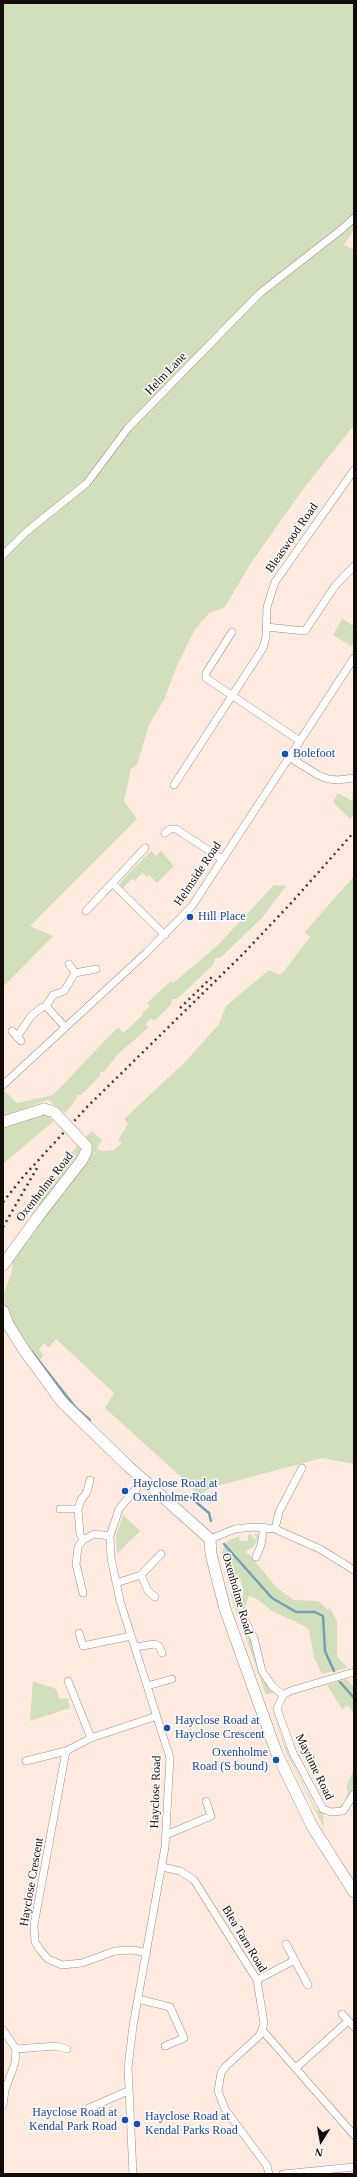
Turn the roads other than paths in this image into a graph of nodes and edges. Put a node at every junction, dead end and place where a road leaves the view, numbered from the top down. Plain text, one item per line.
1 (354, 218) edge
2 (354, 470) edge
3 (3, 555) edge
4 (354, 566) edge
5 (266, 627) junction
6 (232, 632) dead end
7 (354, 658) edge
8 (232, 696) junction
9 (300, 741) junction
10 (289, 756) junction
11 (174, 771) dead end
12 (180, 775) junction
13 (354, 778) edge
14 (174, 785) dead end
15 (165, 833) dead end
16 (146, 848) dead end
17 (222, 859) junction
18 (112, 883) junction
19 (86, 911) dead end
20 (165, 935) junction
21 (69, 964) dead end
22 (96, 969) dead end
23 (75, 973) junction
24 (46, 1006) junction
25 (65, 1027) junction
26 (12, 1031) dead end
27 (3, 1085) edge
28 (3, 1122) edge
29 (3, 1265) edge
30 (3, 1312) edge
31 (302, 1468) dead end
32 (144, 1479) junction
33 (90, 1480) dead end
34 (60, 1509) dead end
35 (78, 1509) junction
36 (264, 1527) junction
37 (275, 1529) junction
38 (110, 1536) junction
39 (83, 1540) junction
40 (210, 1540) junction
41 (161, 1554) dead end
42 (256, 1557) dead end
43 (354, 1570) edge
44 (141, 1575) junction
45 (116, 1583) junction
46 (83, 1593) dead end
47 (154, 1597) dead end
48 (245, 1621) dead end
49 (79, 1634) dead end
50 (131, 1636) junction
51 (135, 1647) junction
52 (162, 1653) dead end
53 (354, 1672) edge
54 (172, 1679) dead end
55 (68, 1681) dead end
56 (147, 1686) junction
57 (283, 1695) junction
58 (157, 1716) junction
59 (91, 1738) junction
60 (66, 1751) junction
61 (26, 1761) dead end
62 (354, 1794) edge
63 (206, 1801) dead end
64 (166, 1835) junction
65 (162, 1868) junction
66 (354, 1892) edge
67 (286, 1944) dead end
68 (147, 1953) junction
69 (295, 1960) junction
70 (257, 1980) junction
71 (308, 1985) dead end
72 (138, 1999) junction
73 (342, 2014) dead end
74 (348, 2021) junction
75 (354, 2027) edge
76 (3, 2030) edge
77 (262, 2030) junction
78 (165, 2046) dead end
79 (16, 2049) junction
80 (67, 2049) dead end
81 (296, 2068) junction
82 (128, 2091) junction
83 (3, 2105) edge
84 (89, 2108) dead end
85 (354, 2136) edge
86 (354, 2167) edge
87 (133, 2174) edge
88 (269, 2174) edge
89 (283, 2174) edge

1 - 3 street, Helm Lane
2 - 5 street, Bleaswood Road
4 - 5 street
5 - 8 street, Bleaswood Road
6 - 8 street
7 - 9 street, Helmside Road
8 - 9 street
8 - 12 street, Bleaswood Road
9 - 10 street, Helmside Road
10 - 13 street
10 - 17 street, Helmside Road
11 - 12 street
12 - 14 street, Bleaswood Road
15 - 17 street
16 - 18 street
17 - 20 street, Helmside Road
18 - 19 street
18 - 20 street
20 - 25 street, Helmside Road
21 - 23 street
22 - 23 street
23 - 24 street
24 - 25 street
24 - 26 street
25 - 27 street, Helmside Road
28 - 29 main road, Oxenholme Road, bridge
30 - 32 main road, Oxenholme Road
31 - 37 street
32 - 38 street, Hayclose Road
32 - 40 main road, Oxenholme Road
33 - 35 street
34 - 35 street
35 - 39 street
36 - 37 street
36 - 40 street
36 - 42 street
37 - 43 street
38 - 39 street
38 - 45 street, Hayclose Road
39 - 46 street
40 - 66 main road, Oxenholme Road
41 - 44 street
44 - 45 street
44 - 47 street
45 - 50 street, Hayclose Road
48 - 57 street
49 - 50 street
50 - 51 street, Hayclose Road
51 - 52 street
51 - 56 street, Hayclose Road
53 - 57 street
54 - 56 street
55 - 59 street
56 - 58 street, Hayclose Road
57 - 62 street, Maytime Road
58 - 59 street
58 - 64 street, Hayclose Road
59 - 60 street
60 - 61 street
60 - 68 street, Hayclose Crescent
63 - 64 street, Hayclose Road
64 - 65 street, Hayclose Road
65 - 68 street, Hayclose Road
65 - 70 street, Blea Tarn Road
67 - 69 street
68 - 72 street, Hayclose Road
69 - 70 street
69 - 71 street
70 - 77 street, Blea Tarn Road
72 - 78 street
72 - 82 street, Hayclose Road
73 - 74 street
74 - 75 street
74 - 81 street
76 - 79 street
77 - 81 street
77 - 88 street
79 - 80 street
79 - 83 street
81 - 85 street
82 - 84 street
82 - 87 street, Hayclose Road
86 - 89 street

